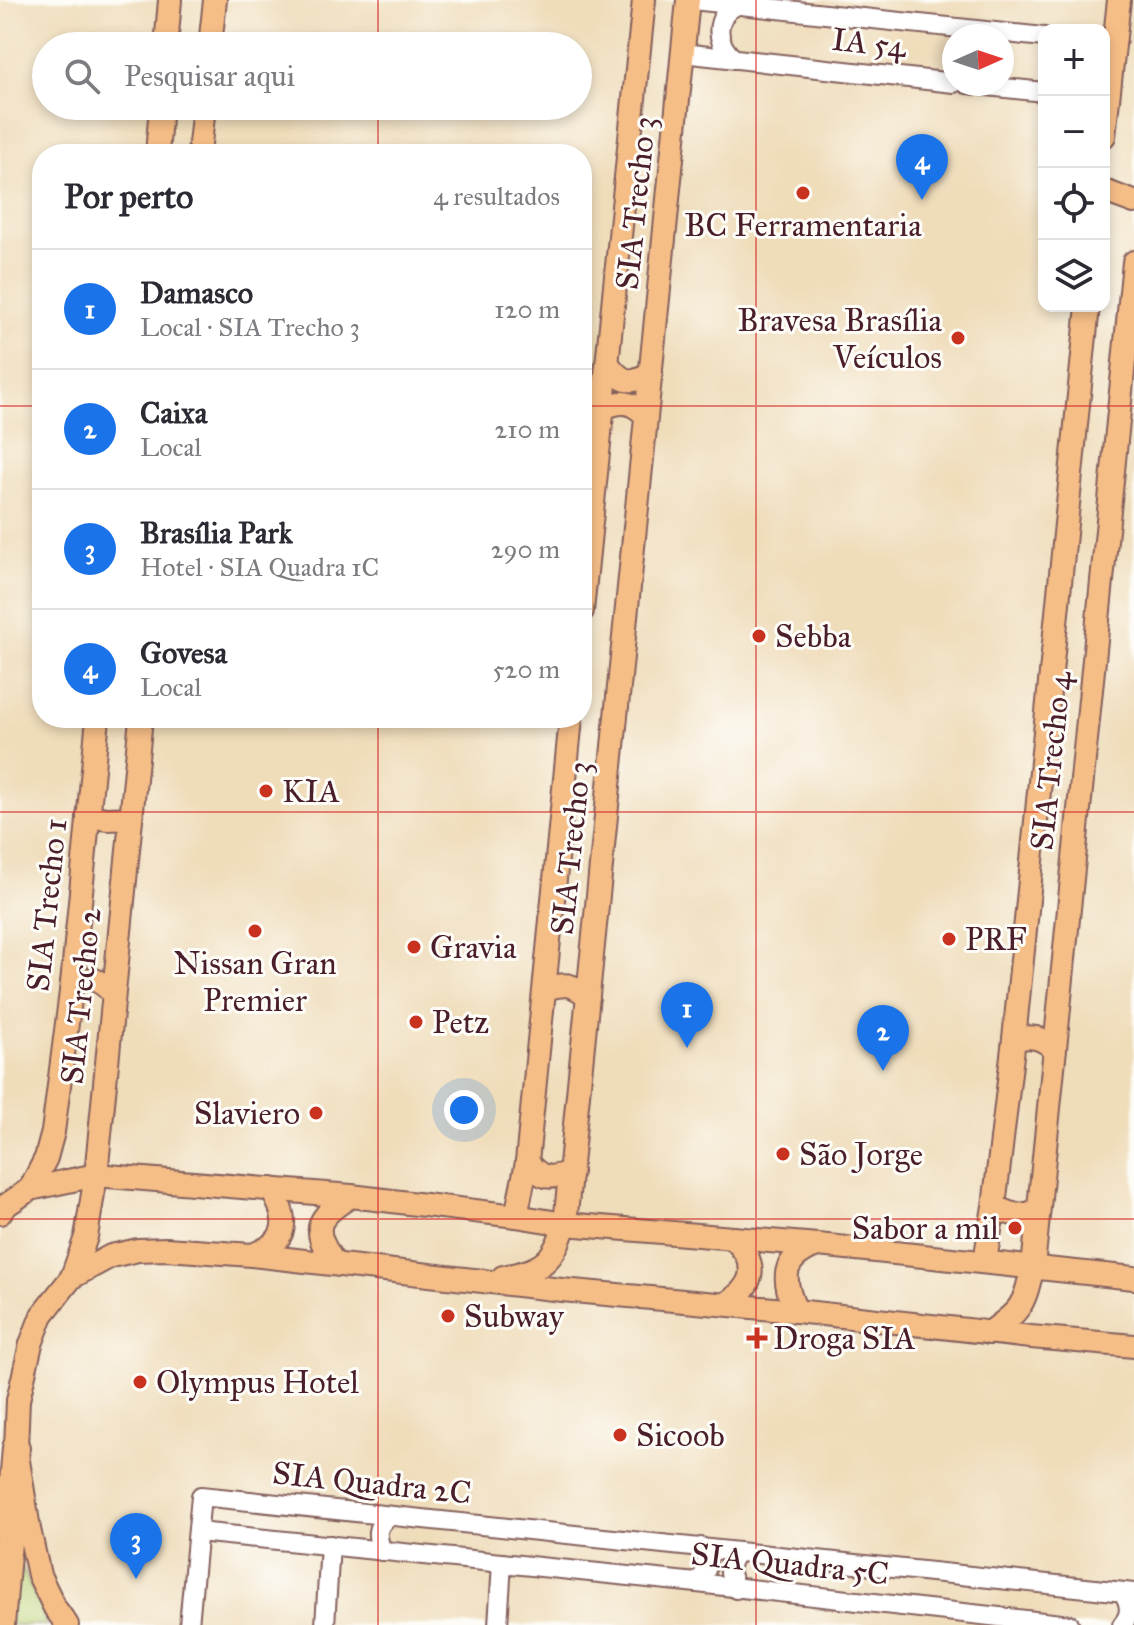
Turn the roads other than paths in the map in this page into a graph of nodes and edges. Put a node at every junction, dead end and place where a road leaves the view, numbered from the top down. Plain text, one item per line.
1 (170, 0) edge
2 (215, 0) edge
3 (644, 0) edge
4 (690, 0) edge
5 (1119, 0) edge
6 (737, 5) junction
7 (167, 32) edge
8 (212, 32) edge
9 (1038, 36) edge
10 (1110, 41) edge
11 (682, 53) junction
12 (734, 59) junction
13 (942, 82) edge
14 (1014, 89) edge
15 (1038, 91) edge
16 (160, 120) edge
17 (203, 120) edge
18 (158, 144) edge
19 (200, 144) edge
20 (1110, 193) edge
21 (1134, 202) edge
22 (1134, 262) edge
23 (1087, 312) edge
24 (608, 364) junction
25 (651, 373) junction
26 (603, 408) junction
27 (646, 415) junction
28 (1077, 420) junction
29 (1116, 426) junction
30 (1072, 459) junction
31 (1112, 464) junction
32 (592, 514) edge
33 (97, 728) edge
34 (140, 728) edge
35 (570, 728) edge
36 (88, 816) junction
37 (131, 818) junction
38 (72, 984) junction
39 (545, 989) junction
40 (113, 994) junction
41 (588, 996) junction
42 (1014, 1039) junction
43 (1055, 1049) junction
44 (527, 1162) junction
45 (571, 1172) junction
46 (96, 1175) junction
47 (30, 1189) junction
48 (271, 1189) junction
49 (351, 1196) junction
50 (994, 1206) junction
51 (2, 1209) edge
52 (1037, 1211) junction
53 (516, 1216) junction
54 (565, 1224) junction
55 (733, 1238) junction
56 (818, 1245) junction
57 (252, 1255) junction
58 (985, 1261) junction
59 (335, 1264) junction
60 (1033, 1267) junction
61 (72, 1277) junction
62 (1134, 1278) edge
63 (475, 1281) junction
64 (726, 1304) junction
65 (796, 1311) junction
66 (989, 1333) junction
67 (1134, 1346) edge
68 (8, 1441) edge
69 (389, 1516) junction
70 (198, 1532) junction
71 (330, 1545) junction
72 (701, 1547) junction
73 (382, 1551) junction
74 (737, 1553) junction
75 (502, 1563) junction
76 (697, 1583) junction
77 (736, 1589) junction
78 (1129, 1592) edge
79 (1, 1625) edge
80 (67, 1625) edge
81 (189, 1625) edge
82 (325, 1625) edge
83 (498, 1625) edge
84 (1070, 1625) edge
85 (1122, 1625) edge

1 - 7 main road
2 - 8 main road
3 - 24 main road
4 - 6 street, IA 54
4 - 11 main road, SIA Trecho 3
5 - 10 main road
6 - 9 street, IA 54
6 - 12 street
11 - 12 street, IA 54
11 - 25 main road, SIA Trecho 3
12 - 13 street, IA 54
14 - 15 street
16 - 18 main road
17 - 19 main road
20 - 21 main road
22 - 29 main road, SIA Trecho 4
23 - 28 main road
24 - 25 main road
24 - 26 main road
25 - 27 main road, SIA Trecho 3
26 - 27 main road
26 - 32 main road
27 - 41 main road, SIA Trecho 3
28 - 29 main road
28 - 30 main road
29 - 31 main road, SIA Trecho 4
30 - 31 main road
30 - 42 main road
31 - 43 main road, SIA Trecho 4
33 - 36 main road, SIA Trecho 1
34 - 37 main road, SIA Trecho 2
35 - 39 main road
36 - 37 main road
36 - 38 main road, SIA Trecho 1
37 - 40 main road, SIA Trecho 2
38 - 40 main road
38 - 47 main road, SIA Trecho 1
39 - 41 main road
39 - 44 main road
40 - 46 main road, SIA Trecho 2
41 - 45 main road, SIA Trecho 3
42 - 43 main road
42 - 50 main road
43 - 52 main road, SIA Trecho 4
44 - 45 main road
44 - 53 main road
45 - 54 main road, SIA Trecho 3
46 - 47 main road
46 - 48 main road
46 - 61 main road, SIA Trecho 2
47 - 51 main road
48 - 49 main road
48 - 57 main road
49 - 53 main road
49 - 59 main road
50 - 52 main road
50 - 58 main road
52 - 60 main road, SIA Trecho 4
53 - 54 main road
54 - 55 main road
54 - 63 main road, SIA Trecho 3
55 - 56 main road
55 - 64 main road
56 - 58 main road
56 - 65 main road
57 - 59 main road
57 - 61 main road
58 - 60 main road
59 - 63 main road
60 - 62 main road
60 - 66 main road, SIA Trecho 4
61 - 68 main road
63 - 64 main road
64 - 65 main road
65 - 66 main road
66 - 67 main road
68 - 79 highway
68 - 80 main road
69 - 70 street, SIA Quadra 2C
69 - 72 street, SIA Quadra 2C
69 - 73 street
70 - 71 street, SIA Quadra 5C
70 - 81 street
71 - 73 street, SIA Quadra 5C
71 - 82 street
72 - 74 street, SIA Quadra 2C
72 - 76 street
73 - 75 street, SIA Quadra 5C
74 - 77 street
74 - 78 street, SIA Quadra 2C
75 - 76 street, SIA Quadra 5C
75 - 83 street
76 - 77 street, SIA Quadra 5C
77 - 84 street, SIA Quadra 5C
78 - 85 street

